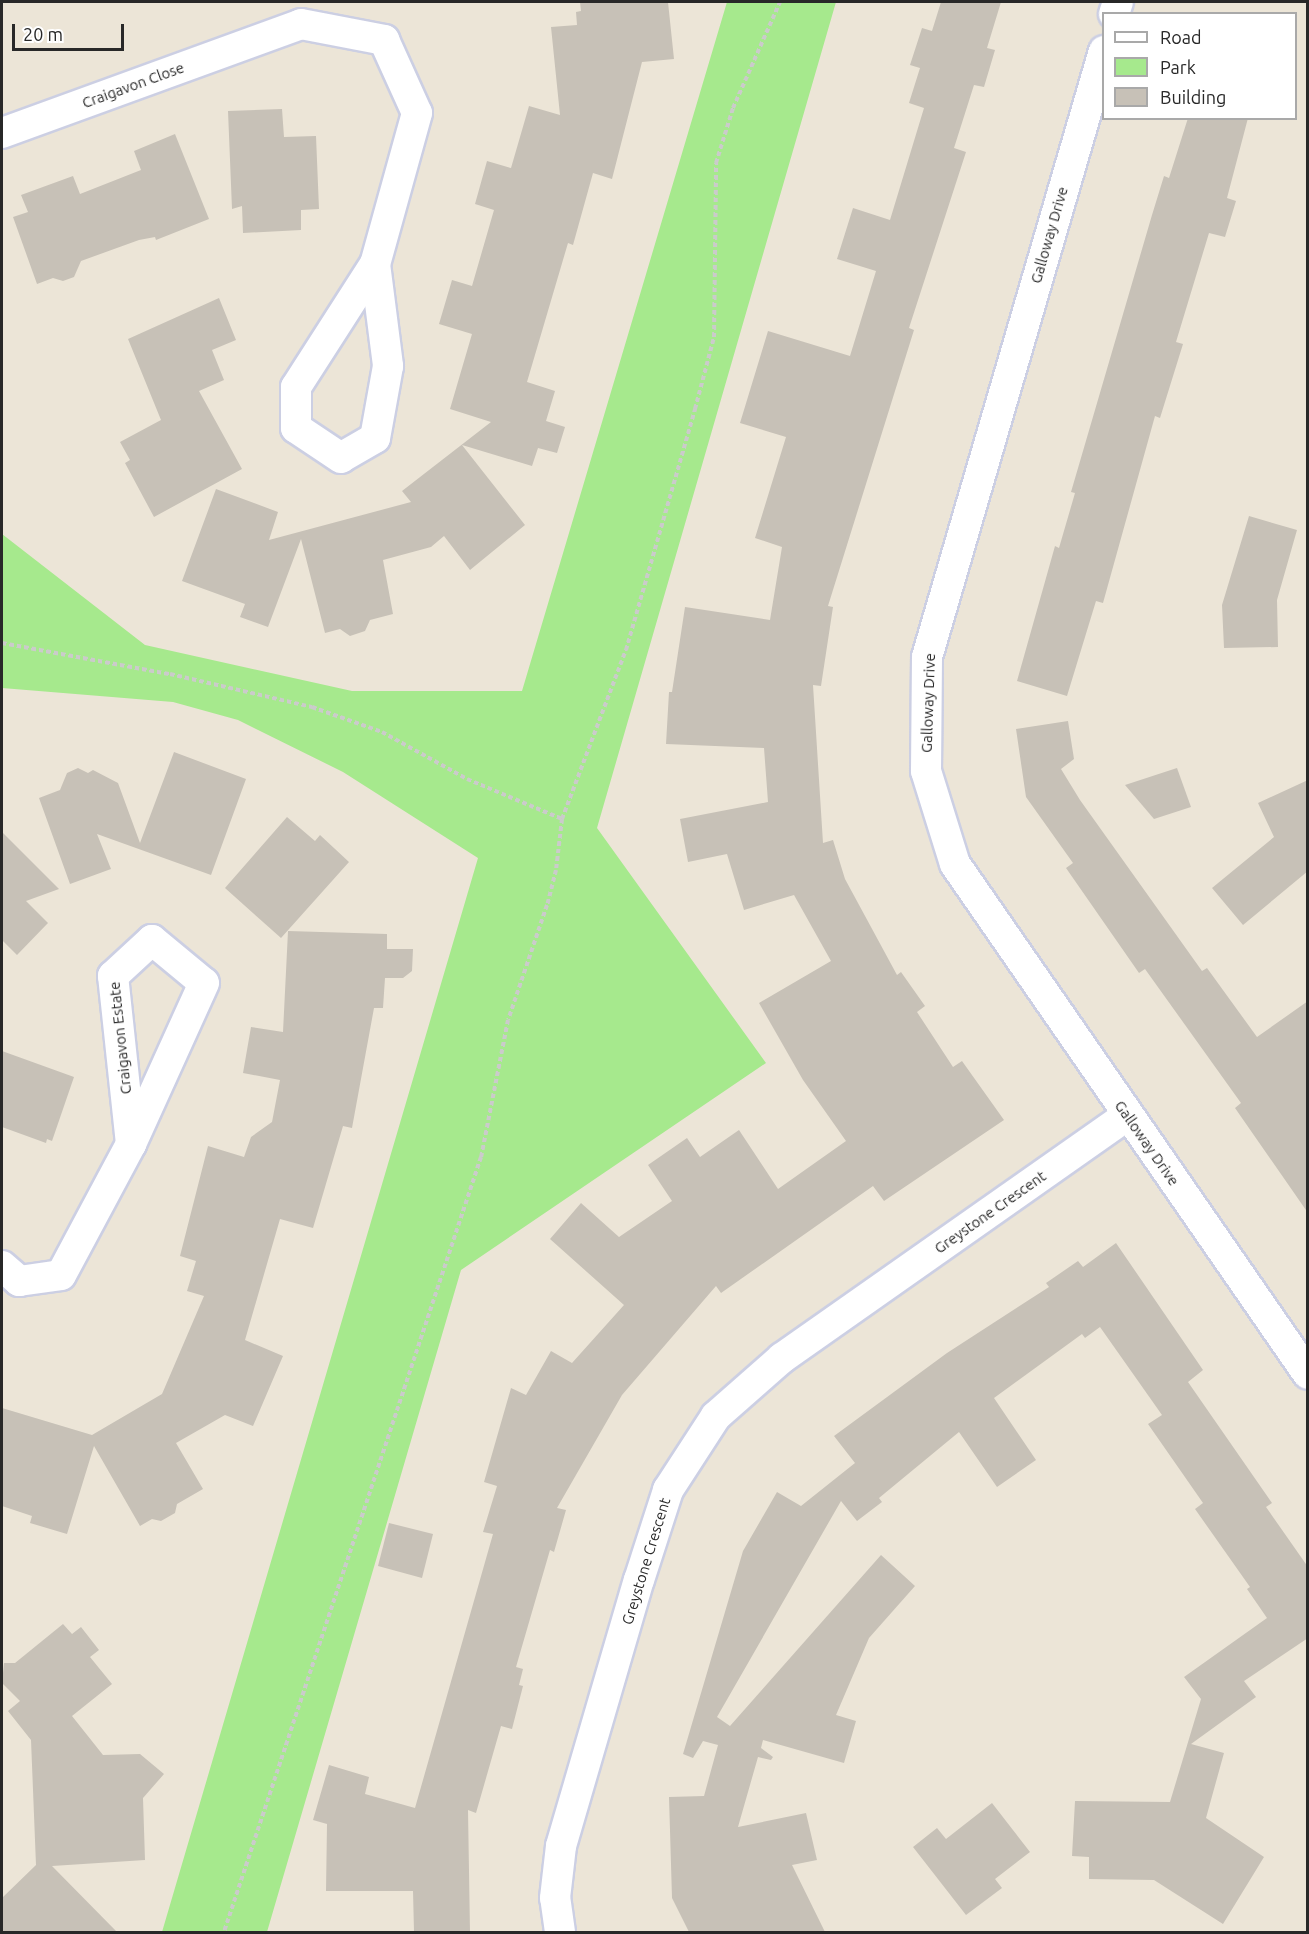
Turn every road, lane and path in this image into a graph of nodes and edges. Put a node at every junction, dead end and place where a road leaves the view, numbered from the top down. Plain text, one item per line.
1 (780, 2) edge
2 (1102, 58) edge
3 (2, 133) edge
4 (375, 264) junction
5 (2, 643) edge
6 (562, 819) junction
7 (1128, 1115) junction
8 (131, 1144) junction
9 (2, 1266) edge
10 (1308, 1374) edge
11 (224, 1932) edge
12 (560, 1932) edge

1 - 6 path
2 - 7 street, Galloway Drive
3 - 4 street, Craigavon Close
4 - 4 street, Craigavon Close
5 - 6 path
6 - 11 path
7 - 10 street, Galloway Drive
7 - 12 street, Greystone Crescent
8 - 8 street, Craigavon Estate
8 - 9 street, Craigavon Estate

